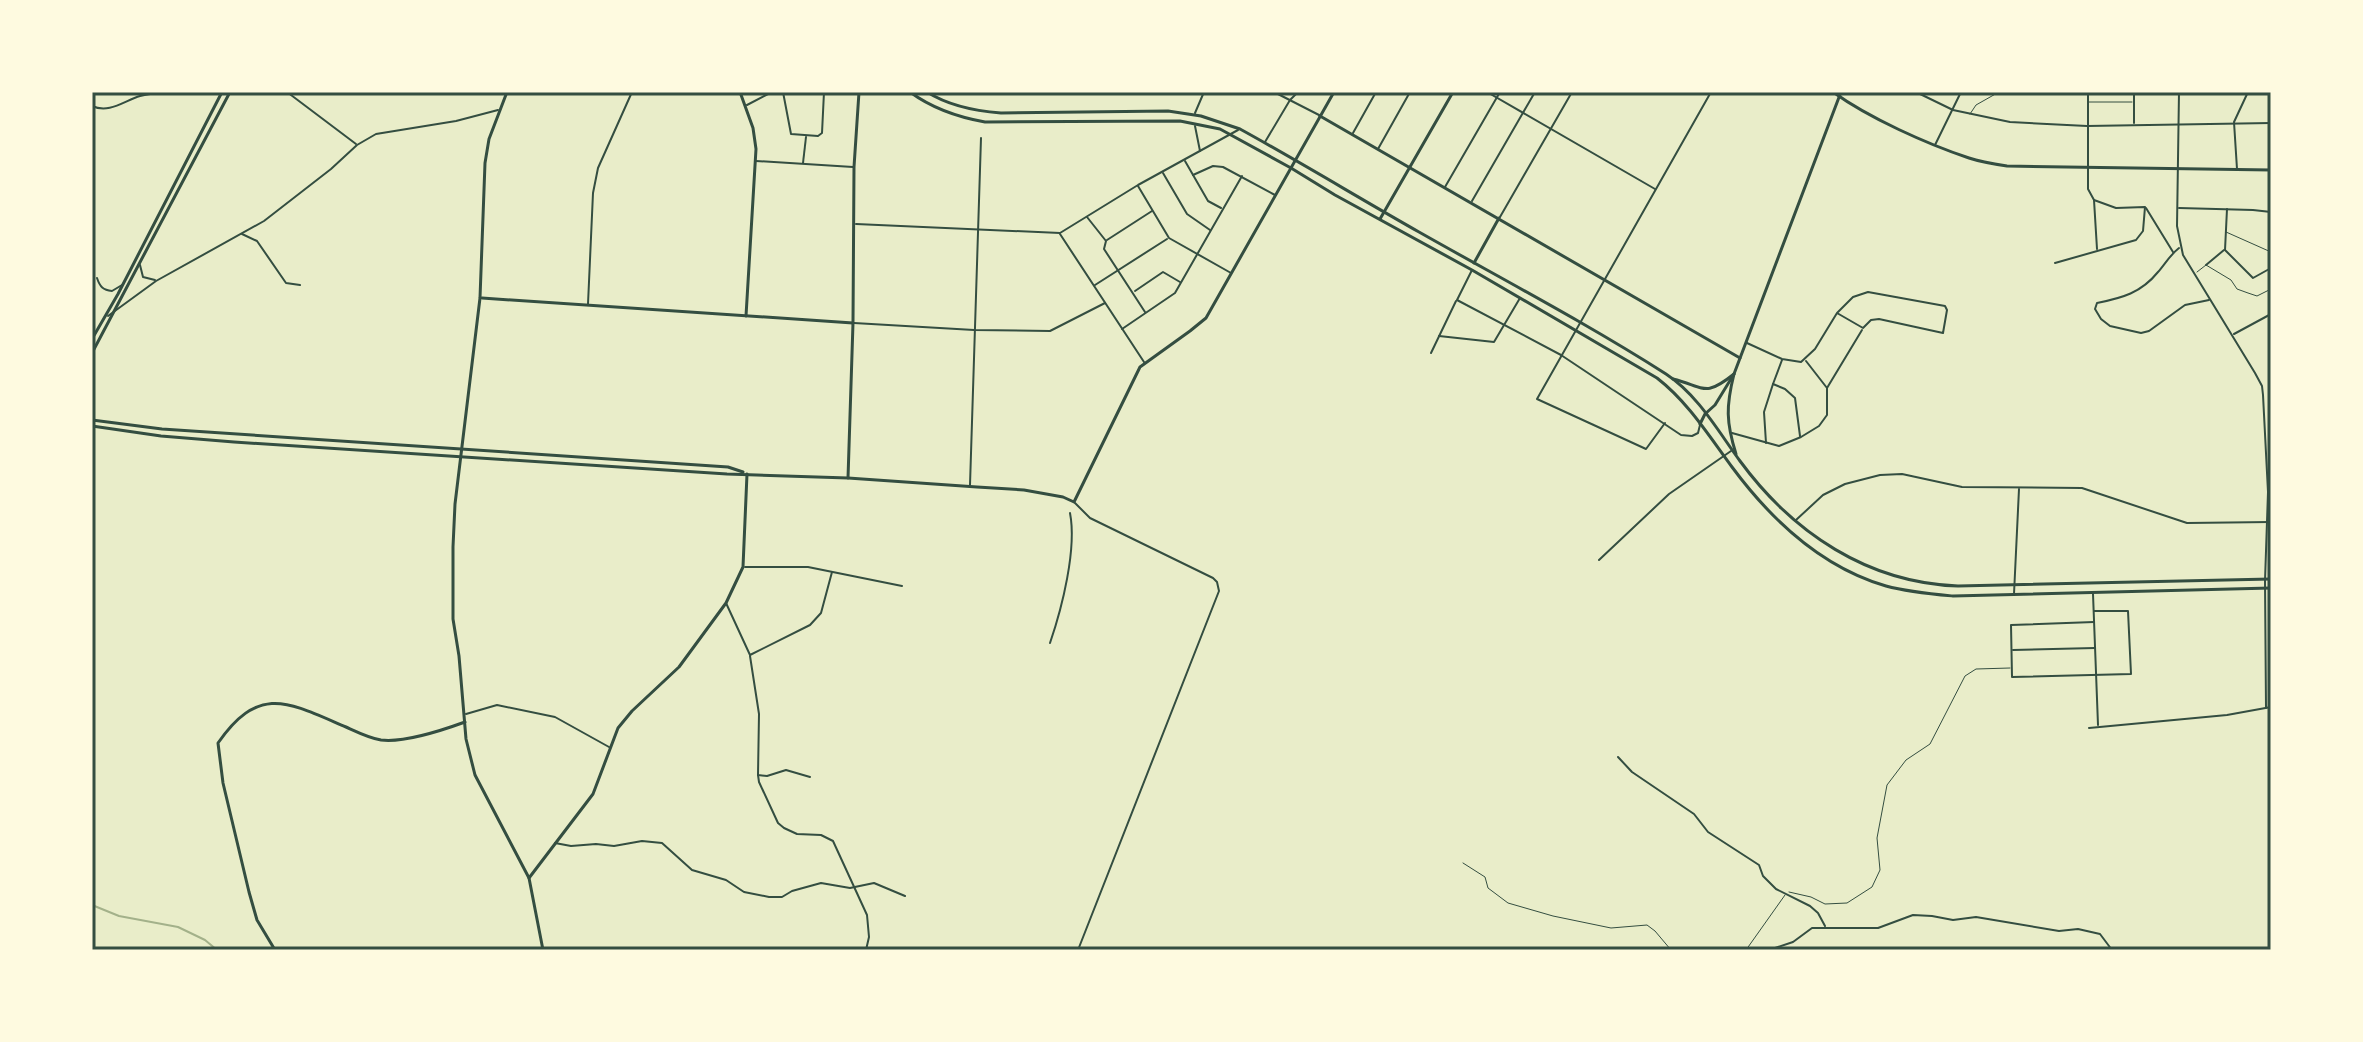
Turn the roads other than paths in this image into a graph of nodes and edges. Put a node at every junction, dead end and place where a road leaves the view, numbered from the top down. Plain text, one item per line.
1 (204, 92) edge
2 (222, 92) edge
3 (230, 92) edge
4 (287, 92) edge
5 (507, 92) edge
6 (632, 92) edge
7 (740, 92) edge
8 (772, 92) edge
9 (783, 92) edge
10 (824, 92) edge
11 (859, 92) edge
12 (910, 92) edge
13 (927, 92) edge
14 (1204, 92) edge
15 (1274, 92) edge
16 (1298, 92) edge
17 (1334, 92) edge
18 (1376, 92) edge
19 (1410, 92) edge
20 (1453, 92) edge
21 (1487, 92) edge
22 (1500, 92) edge
23 (1535, 92) edge
24 (1572, 92) edge
25 (1711, 92) edge
26 (1833, 92) edge
27 (1916, 92) edge
28 (1961, 92) edge
29 (1999, 92) edge
30 (2088, 92) edge
31 (2134, 92) edge
32 (2179, 92) edge
33 (2248, 92) edge
34 (1841, 94) edge
35 (1497, 97) junction
36 (1290, 100) junction
37 (2088, 102) junction
38 (2134, 102) junction
39 (747, 105) junction
40 (92, 106) edge
41 (499, 110) junction
42 (1953, 110) junction
43 (1523, 112) junction
44 (1194, 114) junction
45 (1970, 114) junction
46 (1320, 116) junction
47 (2234, 122) junction
48 (1194, 123) junction
49 (2271, 123) edge
50 (2134, 125) junction
51 (2179, 125) junction
52 (2087, 126) junction
53 (1240, 129) junction
54 (1551, 129) junction
55 (1229, 134) junction
56 (1352, 134) junction
57 (806, 136) junction
58 (981, 138) dead end
59 (1264, 143) junction
60 (357, 145) junction
61 (1935, 145) junction
62 (1378, 149) junction
63 (1200, 152) junction
64 (756, 161) junction
65 (1185, 161) junction
66 (1295, 161) junction
67 (803, 164) junction
68 (854, 167) junction
69 (1291, 168) junction
70 (1411, 168) junction
71 (2087, 168) junction
72 (2179, 168) junction
73 (2237, 170) junction
74 (2271, 170) edge
75 (1162, 172) junction
76 (1193, 175) junction
77 (1242, 176) junction
78 (1138, 185) junction
79 (1445, 187) junction
80 (1655, 189) junction
81 (1275, 195) junction
82 (2094, 200) junction
83 (1471, 202) junction
84 (2145, 207) junction
85 (2178, 208) junction
86 (1222, 209) junction
87 (2227, 209) junction
88 (1153, 211) junction
89 (1385, 212) junction
90 (2271, 212) edge
91 (1087, 216) junction
92 (1499, 218) junction
93 (1380, 219) junction
94 (855, 224) junction
95 (977, 229) junction
96 (1210, 230) junction
97 (2226, 232) junction
98 (1060, 233) junction
99 (242, 234) junction
100 (1169, 238) junction
101 (1106, 241) junction
102 (2180, 247) junction
103 (2097, 250) junction
104 (2225, 250) junction
105 (2173, 252) junction
106 (2271, 252) edge
107 (1197, 254) junction
108 (1474, 263) junction
109 (2055, 263) dead end
110 (140, 264) junction
111 (2206, 265) junction
112 (2271, 268) edge
113 (1119, 269) junction
114 (1472, 270) junction
115 (1231, 273) junction
116 (2195, 273) junction
117 (97, 278) dead end
118 (1604, 278) junction
119 (156, 281) junction
120 (1181, 283) junction
121 (123, 284) junction
122 (300, 285) dead end
123 (1094, 286) junction
124 (2271, 289) edge
125 (1133, 292) junction
126 (480, 298) junction
127 (1520, 298) junction
128 (1457, 300) junction
129 (2211, 300) junction
130 (1105, 303) junction
131 (588, 305) junction
132 (1145, 312) junction
133 (1837, 313) junction
134 (113, 314) junction
135 (2271, 314) edge
136 (746, 316) junction
137 (104, 318) junction
138 (1579, 322) junction
139 (853, 323) junction
140 (1504, 325) junction
141 (1863, 328) junction
142 (1122, 329) junction
143 (974, 330) junction
144 (1576, 330) junction
145 (2233, 335) junction
146 (1439, 336) junction
147 (92, 339) edge
148 (1746, 343) junction
149 (92, 353) edge
150 (1431, 353) dead end
151 (1561, 355) junction
152 (1740, 358) junction
153 (1782, 359) junction
154 (1805, 360) junction
155 (1145, 362) junction
156 (1734, 374) junction
157 (1673, 379) junction
158 (1773, 384) junction
159 (1827, 388) junction
160 (1705, 414) junction
161 (92, 419) edge
162 (1665, 423) junction
163 (1700, 424) junction
164 (92, 426) edge
165 (1729, 432) junction
166 (1801, 437) junction
167 (1766, 443) junction
168 (462, 449) junction
169 (1732, 450) junction
170 (1723, 455) junction
171 (461, 456) junction
172 (1737, 458) junction
173 (747, 473) junction
174 (848, 478) junction
175 (970, 487) junction
176 (2019, 488) junction
177 (1074, 502) junction
178 (1070, 513) dead end
179 (1795, 521) junction
180 (2269, 522) edge
181 (1599, 560) dead end
182 (743, 567) junction
183 (832, 572) junction
184 (2265, 579) junction
185 (2271, 579) edge
186 (2014, 585) junction
187 (902, 586) dead end
188 (2265, 588) junction
189 (2271, 588) edge
190 (2093, 594) junction
191 (2014, 595) junction
192 (726, 603) junction
193 (2094, 611) junction
194 (2094, 622) junction
195 (1050, 643) dead end
196 (2095, 648) junction
197 (2012, 650) junction
198 (750, 655) junction
199 (2012, 668) junction
200 (2095, 676) junction
201 (2271, 707) edge
202 (2266, 708) junction
203 (464, 714) junction
204 (465, 722) junction
205 (2098, 726) junction
206 (2089, 728) dead end
207 (610, 748) junction
208 (1618, 757) dead end
209 (758, 775) junction
210 (810, 777) dead end
211 (554, 843) junction
212 (1463, 863) dead end
213 (529, 878) junction
214 (854, 886) junction
215 (1785, 895) junction
216 (905, 896) dead end
217 (1826, 927) junction
218 (275, 950) edge
219 (543, 950) edge
220 (866, 950) edge
221 (1078, 950) edge
222 (1671, 950) edge
223 (1746, 950) edge
224 (1769, 950) edge
225 (2112, 950) edge

1 - 40 street
2 - 121 street
3 - 110 street
4 - 60 street
5 - 41 street
6 - 131 street
7 - 39 street
8 - 39 street
9 - 57 street
10 - 57 street
11 - 68 street
12 - 48 street
13 - 44 street
14 - 44 street
15 - 36 street
16 - 36 street
17 - 46 street
18 - 56 street
19 - 62 street
20 - 70 street
21 - 35 street
22 - 35 street
23 - 43 street
24 - 54 street
25 - 80 street
26 - 34 street
27 - 42 street
28 - 42 street
29 - 45 lane
30 - 37 street
31 - 38 street
32 - 51 street
33 - 47 street
34 - 61 street
34 - 148 street
35 - 43 street
35 - 79 street
36 - 46 street
36 - 59 street
37 - 38 lane
37 - 52 street
38 - 50 street
39 - 64 street
41 - 60 street
41 - 126 street
42 - 45 street
42 - 61 street
43 - 54 street
43 - 83 street
44 - 53 street
45 - 52 street
46 - 56 street
46 - 66 street
47 - 49 street
47 - 51 street
47 - 73 street
48 - 55 street
48 - 63 street
50 - 51 street
50 - 52 street
51 - 72 street
52 - 71 street
53 - 55 street
53 - 59 street
54 - 80 street
54 - 92 street
55 - 63 street
55 - 69 street
56 - 62 street
57 - 67 street
58 - 95 street
59 - 66 street
60 - 99 street
61 - 71 street
62 - 70 street
63 - 65 street
64 - 67 street
64 - 136 street
65 - 75 street
65 - 76 street
66 - 69 street
66 - 89 street
67 - 68 street
68 - 94 street
69 - 81 street
69 - 93 street
70 - 79 street
70 - 89 street
71 - 72 street
71 - 82 street
72 - 73 street
72 - 85 street
73 - 74 street
75 - 78 street
75 - 96 street
76 - 77 street
76 - 86 street
77 - 81 street
77 - 86 street
78 - 88 street
78 - 91 street
79 - 83 street
80 - 118 street
81 - 115 street
82 - 84 street
82 - 103 street
83 - 92 street
84 - 103 street
84 - 105 street
85 - 87 street
85 - 102 street
86 - 96 street
87 - 90 street
87 - 97 street
88 - 100 street
88 - 101 street
89 - 93 street
89 - 108 street
91 - 98 street
91 - 101 street
92 - 108 street
92 - 118 street
93 - 114 street
94 - 95 street
94 - 139 street
95 - 98 street
95 - 143 street
96 - 107 street
97 - 104 street
97 - 106 lane
98 - 123 street
99 - 119 street
99 - 122 street
100 - 107 street
100 - 113 street
101 - 113 street
102 - 105 street
102 - 116 street
103 - 109 street
104 - 111 street
104 - 112 street
105 - 129 street
107 - 115 street
107 - 120 street
108 - 138 street
110 - 119 street
110 - 134 street
111 - 116 lane
111 - 124 lane
113 - 123 street
113 - 125 street
114 - 127 street
114 - 128 street
115 - 155 street
116 - 129 street
117 - 121 street
118 - 138 street
118 - 152 street
119 - 134 street
120 - 125 street
120 - 132 street
121 - 137 street
123 - 130 street
125 - 132 street
126 - 131 street
126 - 168 street
127 - 140 street
127 - 144 street
128 - 140 street
128 - 146 street
129 - 145 street
130 - 142 street
130 - 143 street
131 - 136 street
132 - 142 street
133 - 141 street
133 - 141 street
133 - 154 street
134 - 137 street
134 - 149 street
135 - 145 street
136 - 139 street
137 - 147 street
138 - 144 street
138 - 157 street
139 - 143 street
139 - 174 street
140 - 146 street
140 - 151 street
141 - 159 street
142 - 155 street
143 - 175 street
144 - 151 street
144 - 163 street
145 - 180 street
146 - 150 street
148 - 152 street
148 - 153 street
151 - 162 street
151 - 162 street
152 - 156 street
153 - 154 street
153 - 158 street
154 - 159 street
155 - 177 street
156 - 157 street
156 - 160 street
156 - 165 street
157 - 160 street
158 - 166 street
158 - 167 street
159 - 166 street
160 - 163 street
160 - 169 street
161 - 168 street
162 - 163 street
163 - 170 street
164 - 171 street
165 - 167 street
165 - 172 street
166 - 167 street
168 - 171 street
168 - 173 street
169 - 170 street
169 - 172 street
170 - 181 street
170 - 191 street
171 - 173 street
171 - 203 street
172 - 179 street
173 - 174 street
173 - 182 street
174 - 175 street
175 - 177 street
176 - 179 street
176 - 180 street
176 - 186 street
177 - 221 street
178 - 195 street
179 - 186 street
180 - 184 street
182 - 183 street
182 - 192 street
183 - 187 street
183 - 198 street
184 - 185 street
184 - 186 street
184 - 188 street
186 - 191 street
188 - 189 street
188 - 190 street
188 - 202 street
190 - 191 street
190 - 193 street
192 - 198 street
192 - 207 street
193 - 194 street
193 - 200 street
194 - 196 street
194 - 197 street
196 - 197 street
196 - 200 street
197 - 199 street
198 - 209 street
199 - 200 street
199 - 215 lane
200 - 205 street
201 - 202 street
202 - 205 street
203 - 204 street
203 - 207 street
204 - 213 street
204 - 218 street
205 - 206 street
207 - 211 street
208 - 215 street
209 - 210 street
209 - 214 street
211 - 213 street
211 - 214 street
212 - 222 lane
213 - 219 street
214 - 216 street
214 - 220 street
215 - 217 street
215 - 223 lane
217 - 224 street
217 - 225 street

